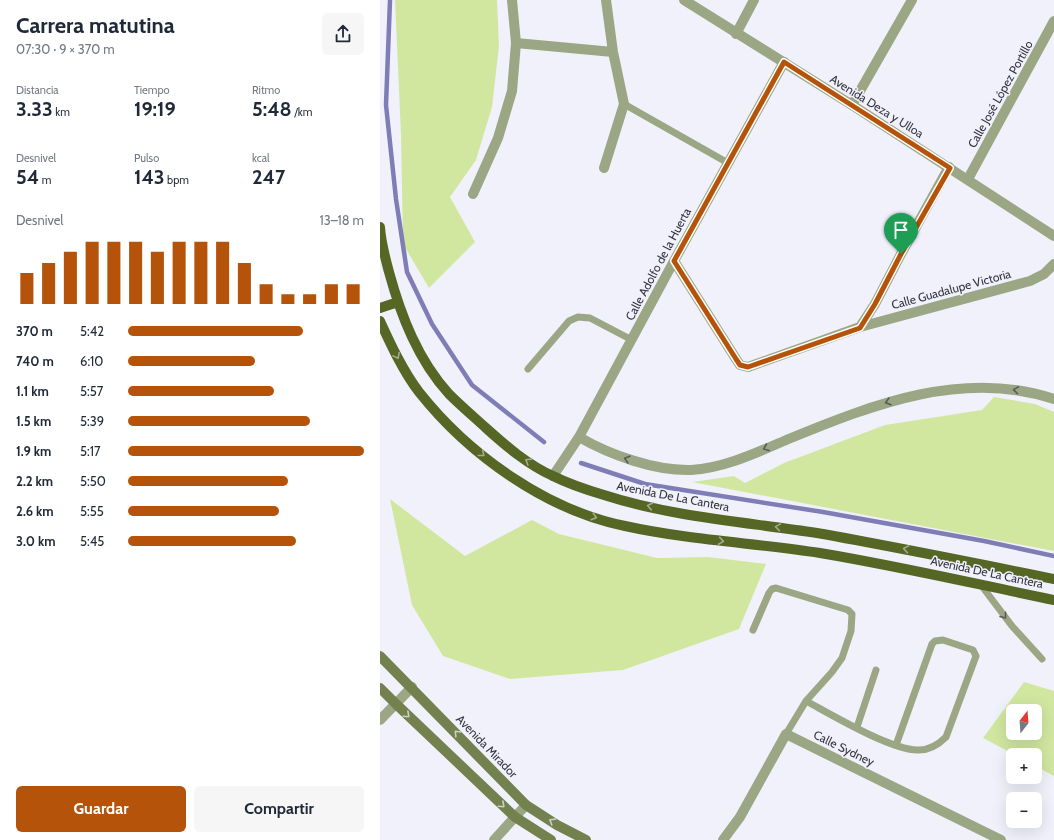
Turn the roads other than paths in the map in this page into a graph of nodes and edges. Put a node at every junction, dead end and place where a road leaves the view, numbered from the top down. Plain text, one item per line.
1 (512, 0) edge
2 (606, 0) edge
3 (684, 0) edge
4 (754, 0) edge
5 (912, 0) edge
6 (1054, 21) edge
7 (736, 34) junction
8 (516, 43) junction
9 (613, 52) junction
10 (784, 62) junction
11 (624, 104) junction
12 (852, 105) junction
13 (728, 163) junction
14 (604, 168) dead end
15 (950, 168) junction
16 (968, 179) junction
17 (474, 194) dead end
18 (380, 228) edge
19 (1054, 236) edge
20 (674, 261) junction
21 (1054, 264) edge
22 (398, 302) junction
23 (380, 308) edge
24 (380, 321) edge
25 (860, 328) junction
26 (632, 340) junction
27 (528, 369) dead end
28 (1054, 399) edge
29 (579, 437) junction
30 (553, 476) junction
31 (1054, 579) edge
32 (981, 585) junction
33 (1054, 600) edge
34 (753, 630) dead end
35 (380, 656) edge
36 (1042, 659) dead end
37 (876, 670) dead end
38 (412, 687) junction
39 (380, 688) edge
40 (806, 701) junction
41 (396, 704) junction
42 (380, 720) edge
43 (857, 727) junction
44 (786, 734) junction
45 (896, 745) junction
46 (526, 805) junction
47 (515, 817) junction
48 (494, 840) edge
49 (551, 840) edge
50 (586, 840) edge
51 (724, 840) edge
52 (1001, 840) edge

1 - 8 street
2 - 9 street
3 - 7 street, Avenida Deza y Ulloa
4 - 7 street
5 - 12 street
6 - 16 street, Calle José López Portillo
7 - 10 street, Avenida Deza y Ulloa
8 - 9 street
8 - 17 street
9 - 11 street
10 - 12 street, Avenida Deza y Ulloa
10 - 13 street, Calle Adolfo de la Huerta
11 - 13 lane
11 - 14 street
12 - 15 street, Avenida Deza y Ulloa
13 - 20 street, Calle Adolfo de la Huerta
15 - 16 street, Avenida Deza y Ulloa
15 - 25 street
16 - 19 street, Avenida Deza y Ulloa
18 - 22 main road, Avenida De La Cantera
20 - 25 street, Calle Guadalupe Victoria
20 - 26 street, Calle Adolfo de la Huerta
21 - 25 street, Calle Guadalupe Victoria
22 - 23 main road
30 -> 22 main road, Avenida De La Cantera
24 -> 32 main road, Avenida De La Cantera
26 - 27 lane
26 - 29 street, Calle Adolfo de la Huerta
28 -> 29 street
29 - 30 street, Calle Adolfo de la Huerta
31 -> 30 main road, Avenida De La Cantera
32 - 33 main road, Avenida De La Cantera
32 -> 36 lane
34 - 40 lane
35 - 38 main road, Avenida Mirador
37 - 43 lane
38 - 41 street
46 -> 38 main road, Avenida Mirador
39 - 41 main road
40 - 43 lane
40 - 44 lane
41 - 42 street
41 -> 47 main road
43 - 45 lane
44 - 51 street
44 - 52 street, Calle Sydney
45 - 45 lane
46 - 47 street
50 -> 46 main road, Avenida Mirador
47 - 48 street
47 - 49 main road

